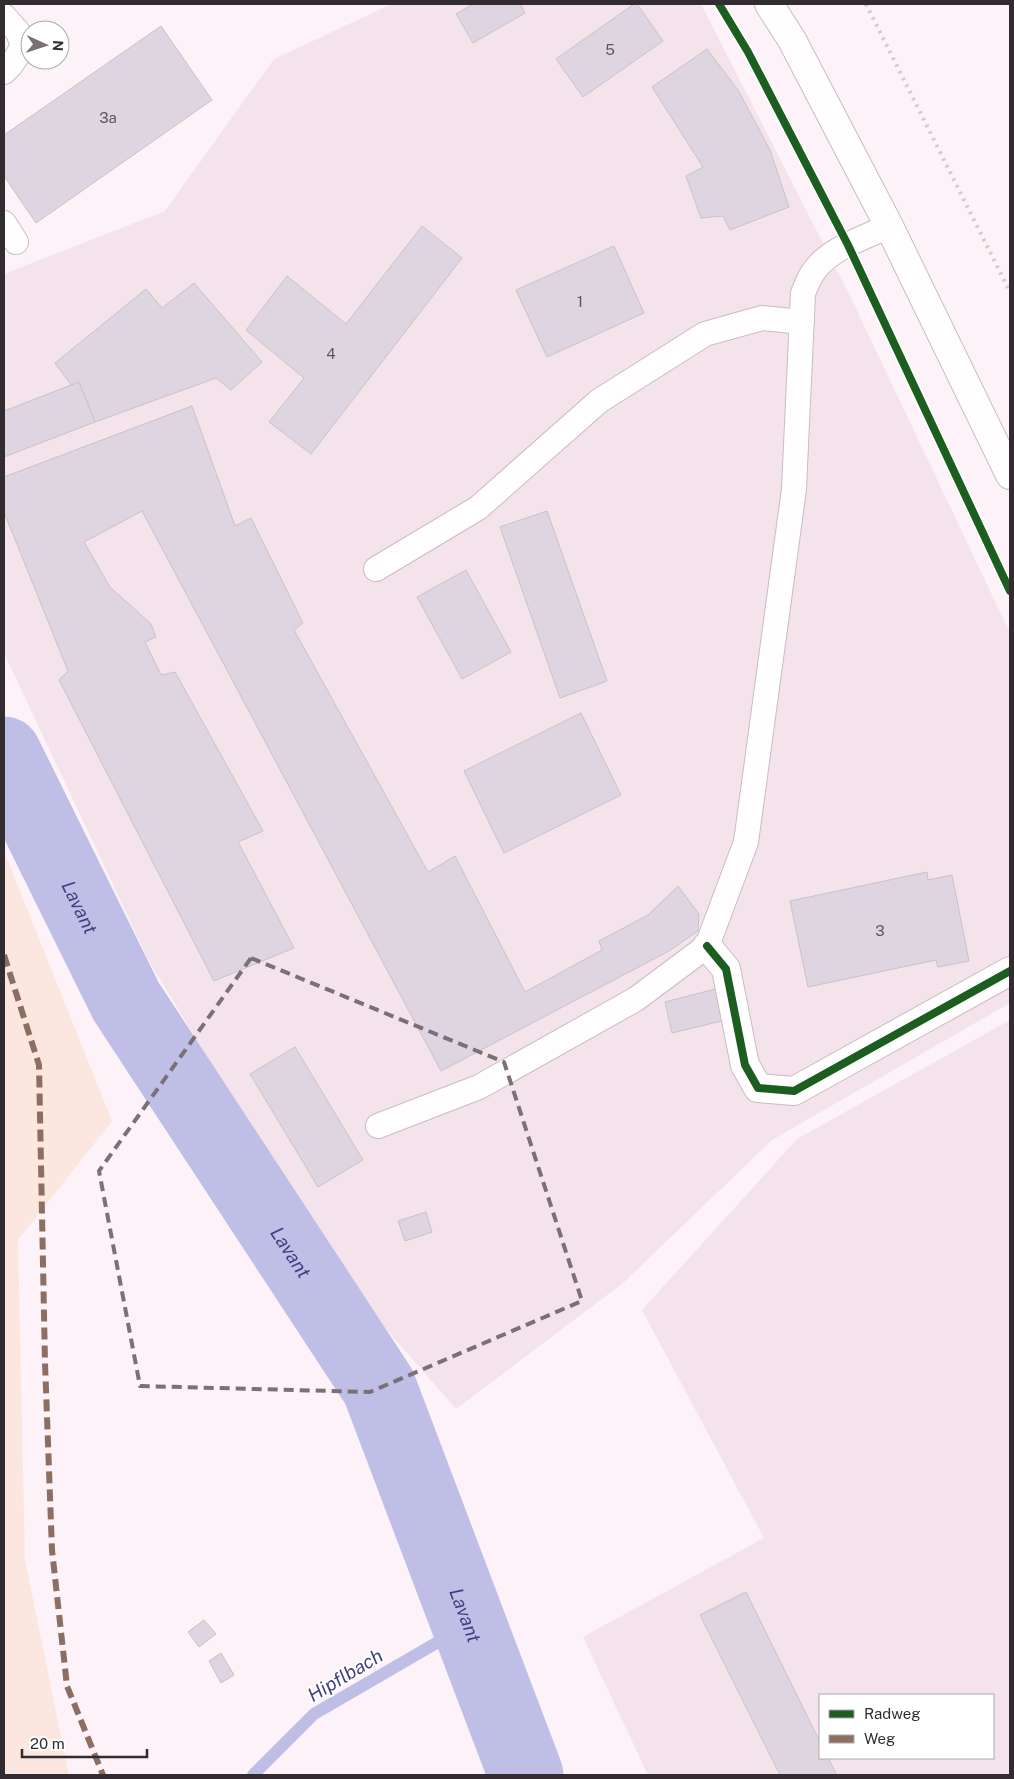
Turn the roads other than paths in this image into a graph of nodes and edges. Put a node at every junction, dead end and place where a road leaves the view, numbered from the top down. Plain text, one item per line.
1 (769, 4) edge
2 (4, 16) edge
3 (4, 72) edge
4 (889, 226) junction
5 (802, 322) junction
6 (1010, 475) edge
7 (376, 568) dead end
8 (707, 946) junction
9 (1010, 971) edge
10 (378, 1126) dead end

1 - 4 main road
2 - 3 lane
4 - 5 lane
4 - 6 main road
5 - 7 lane
5 - 8 lane
8 - 9 main road
8 - 10 lane

